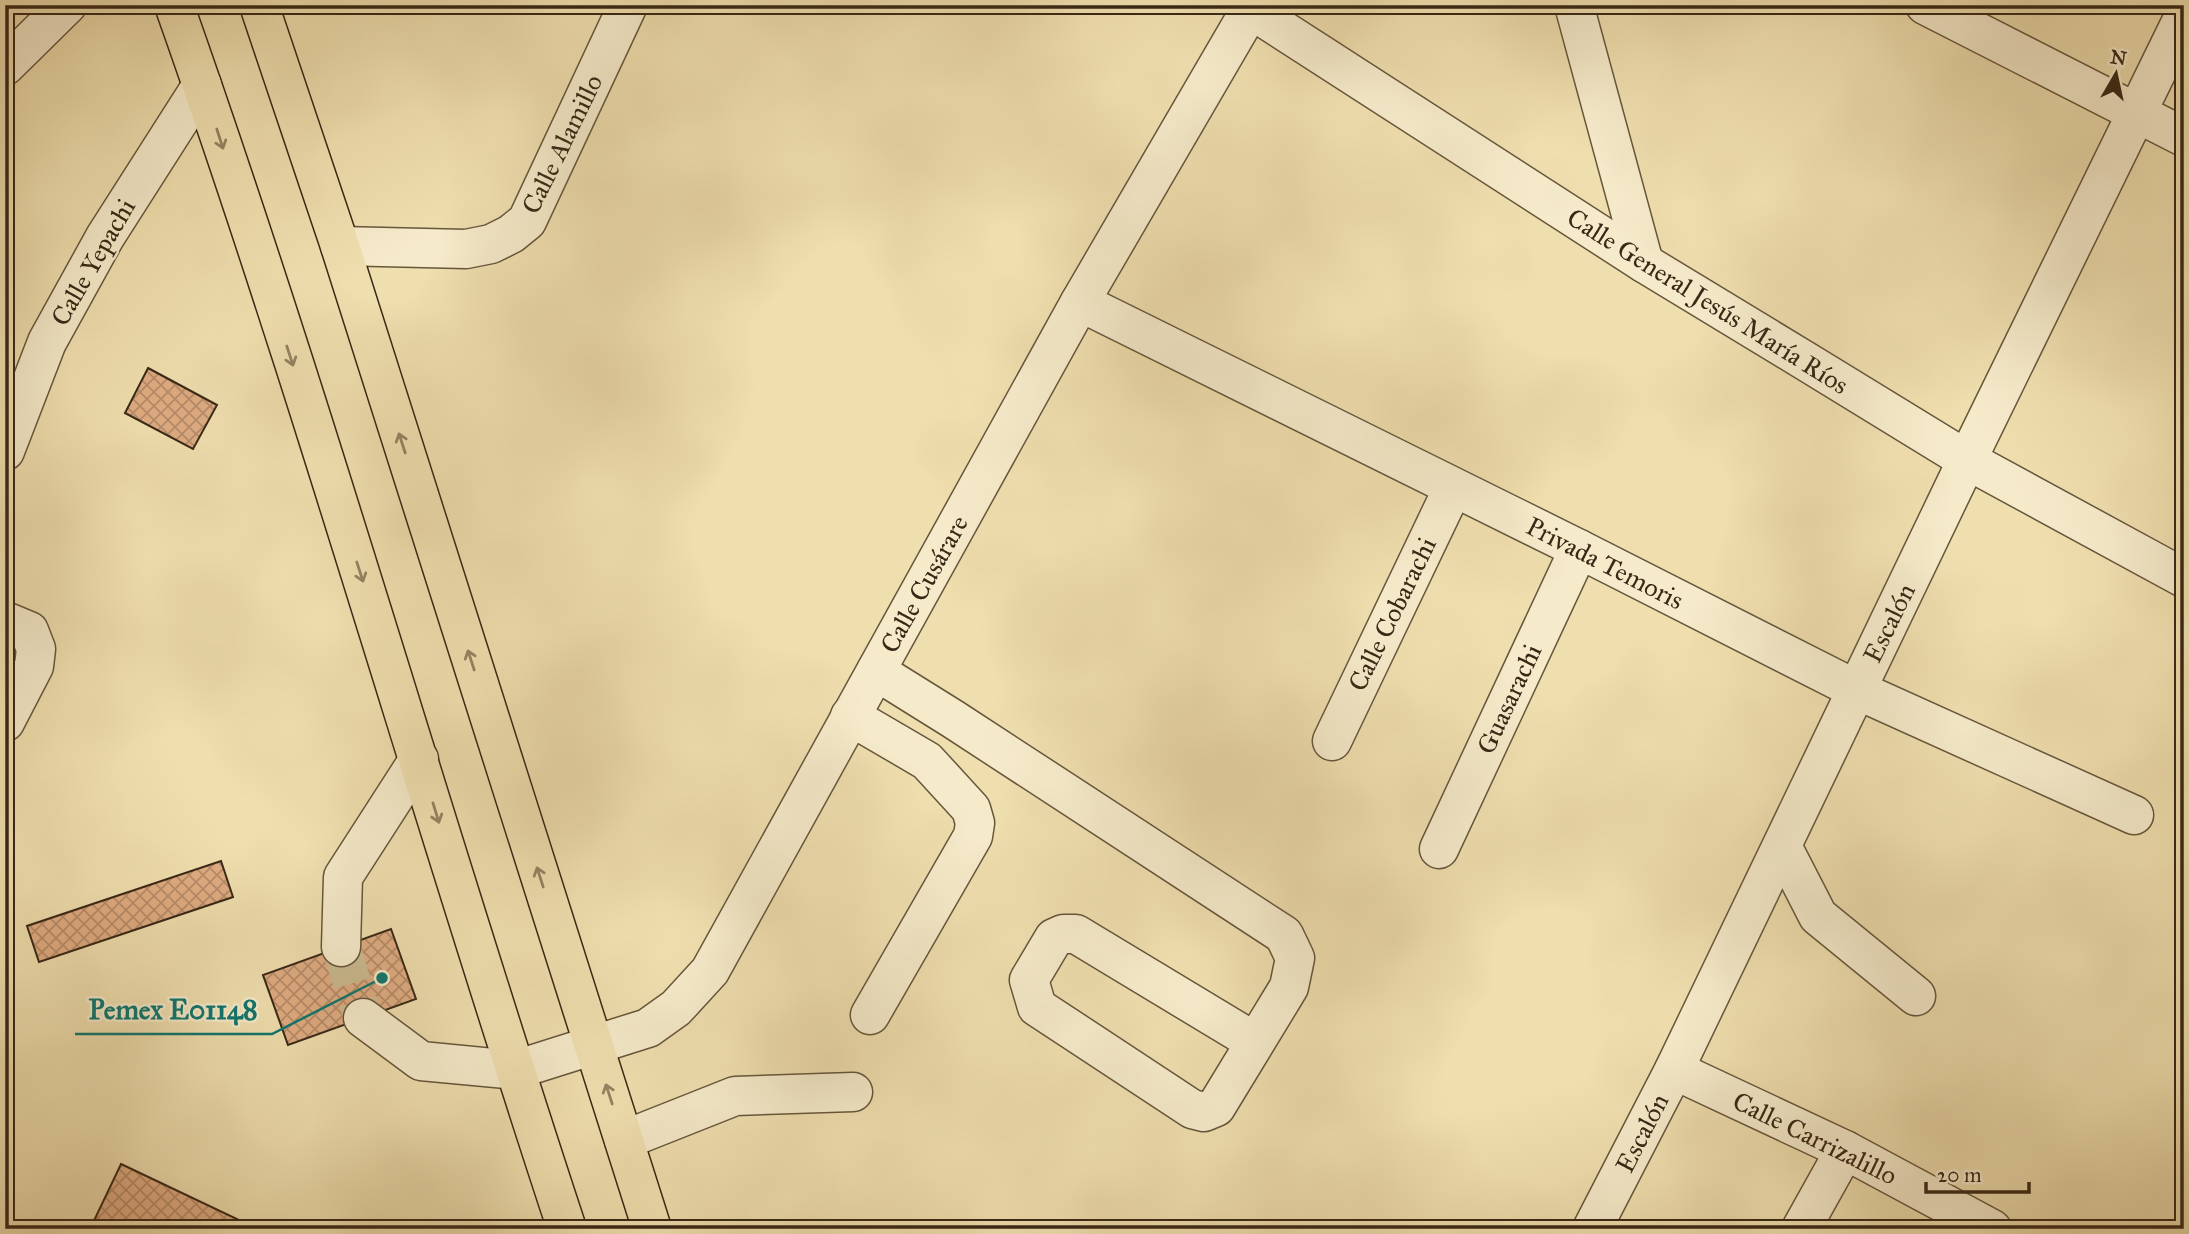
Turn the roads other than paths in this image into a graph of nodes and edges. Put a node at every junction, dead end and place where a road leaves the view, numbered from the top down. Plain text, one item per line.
1 (67, 5) edge
2 (174, 5) edge
3 (259, 5) edge
4 (628, 5) edge
5 (1574, 5) edge
6 (1925, 5) edge
7 (1249, 7) edge
8 (2184, 16) edge
9 (5, 66) edge
10 (202, 85) junction
11 (2136, 114) junction
12 (2184, 137) edge
13 (340, 246) junction
14 (1644, 263) junction
15 (1080, 302) junction
16 (5, 451) edge
17 (1967, 460) junction
18 (1453, 488) junction
19 (1579, 549) junction
20 (2184, 578) edge
21 (5, 621) edge
22 (876, 671) junction
23 (1857, 690) junction
24 (850, 716) junction
25 (953, 719) junction
26 (5, 722) edge
27 (1332, 741) dead end
28 (419, 758) junction
29 (927, 761) junction
30 (2134, 815) dead end
31 (1782, 846) junction
32 (1439, 849) dead end
33 (341, 947) tunnel mouth
34 (1916, 996) dead end
35 (870, 1015) dead end
36 (363, 1018) tunnel mouth
37 (1255, 1042) junction
38 (593, 1044) junction
39 (515, 1070) junction
40 (1674, 1070) junction
41 (853, 1092) dead end
42 (624, 1140) junction
43 (1845, 1150) junction
44 (567, 1229) edge
45 (652, 1229) edge
46 (1592, 1229) edge
47 (1801, 1229) edge
48 (1992, 1229) edge

1 - 9 street
2 - 10 main road
3 - 13 main road
4 - 13 street, Calle Alamillo
5 - 14 street
6 - 11 street
7 - 14 street, Calle General Jesús María Ríos
7 - 15 street, Calle Cusárare
8 - 11 street, Escalón
10 - 16 street, Calle Yepachi
10 -> 28 main road
11 - 12 street
11 - 17 street, Escalón
38 -> 13 main road
14 - 17 street, Calle General Jesús María Ríos
15 - 18 street, Privada Temoris
15 - 22 street, Calle Cusárare
17 - 20 street, Calle General Jesús María Ríos
17 - 23 street, Escalón
18 - 19 street, Privada Temoris
18 - 27 street, Calle Cobarachi
19 - 23 street, Privada Temoris
19 - 32 street, Guasarachi
21 - 26 street
22 - 24 street, Calle Cusárare
22 - 25 street
23 - 30 street, Privada Temoris
23 - 31 street, Escalón
24 - 29 street
24 - 38 street, Calle Cusárare
25 - 29 street
25 - 37 street
28 - 33 street
28 -> 39 main road
29 - 35 street
31 - 34 street
31 - 40 street, Escalón
36 - 39 street
37 - 37 street
38 - 39 street, Calle Cusárare
42 -> 38 main road
39 - 44 main road
40 - 43 street, Calle Carrizalillo
40 - 46 street, Escalón
41 - 42 street
42 - 45 main road
43 - 47 street
43 - 48 street, Calle Carrizalillo

